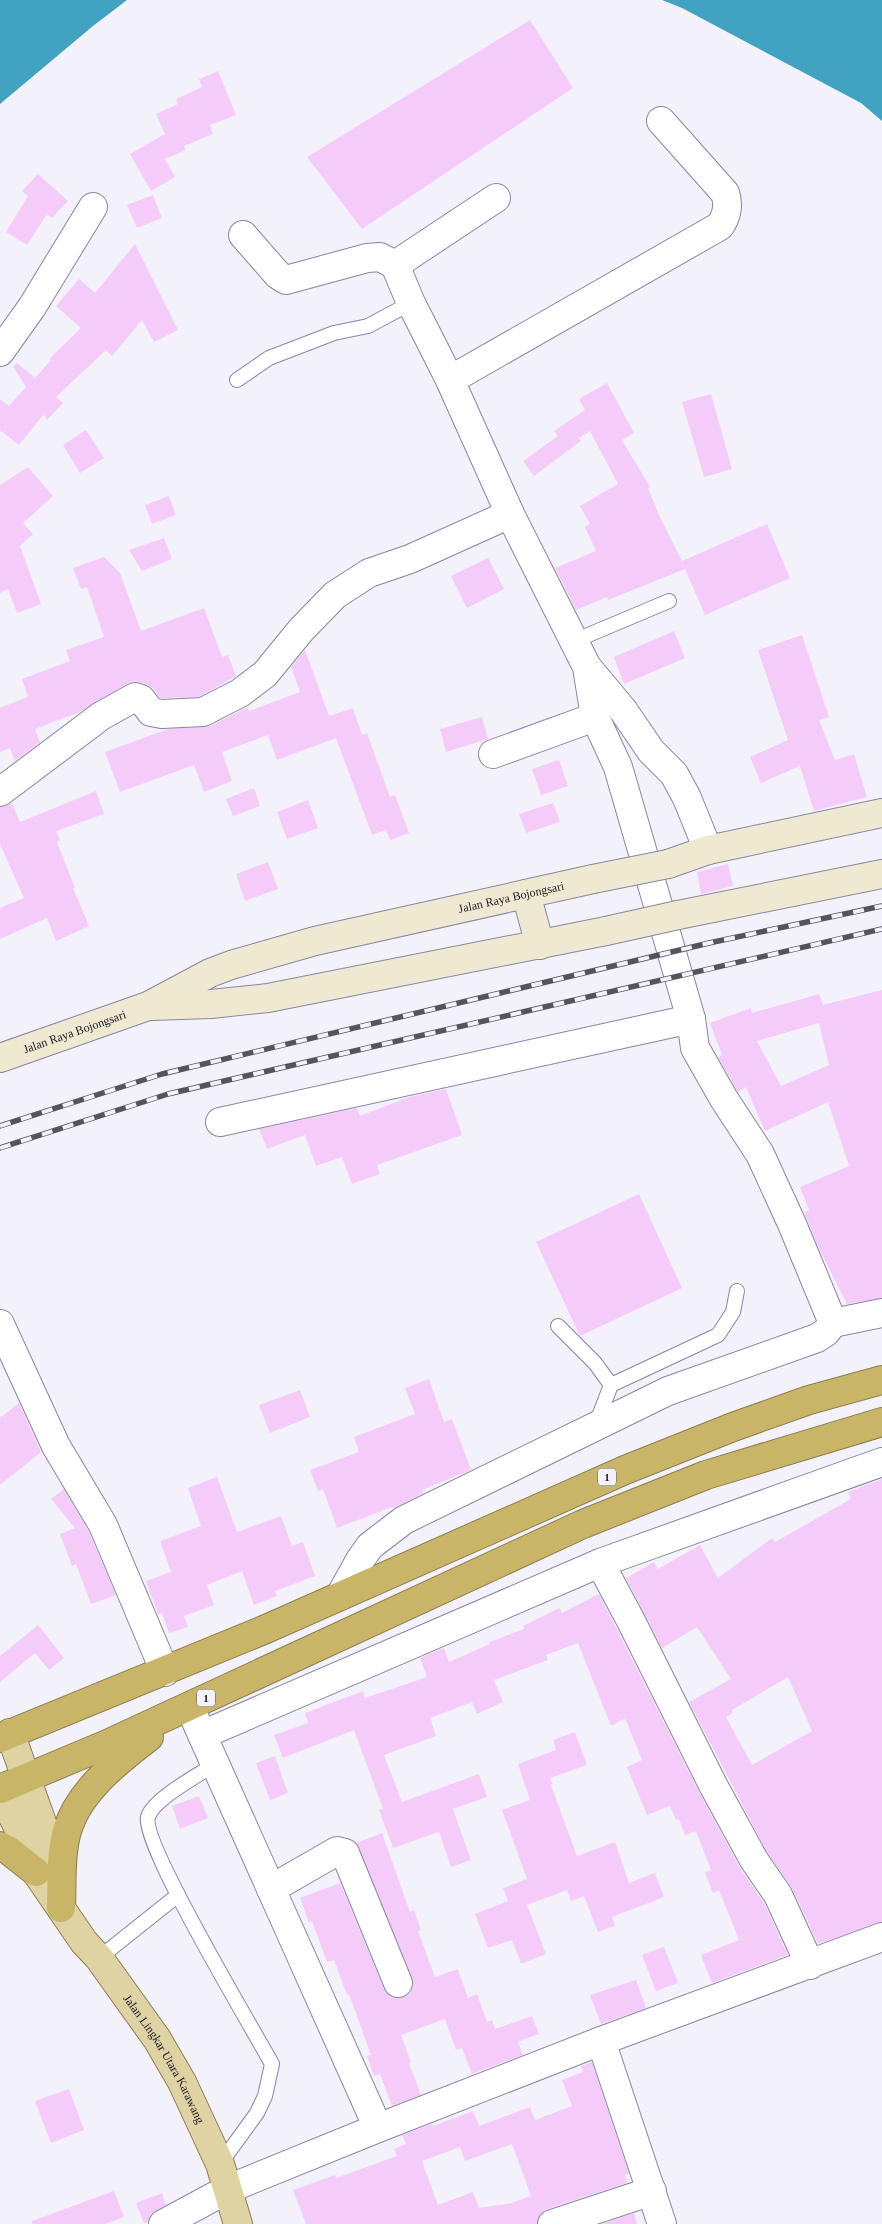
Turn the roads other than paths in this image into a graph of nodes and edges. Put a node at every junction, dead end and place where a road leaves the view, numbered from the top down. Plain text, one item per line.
1 (661, 121) dead end
2 (496, 198) dead end
3 (94, 207) dead end
4 (243, 235) dead end
5 (395, 265) junction
6 (411, 303) junction
7 (0, 352) edge
8 (237, 380) dead end
9 (450, 380) junction
10 (510, 514) junction
11 (669, 601) dead end
12 (574, 641) junction
13 (587, 667) junction
14 (595, 716) junction
15 (651, 751) junction
16 (493, 754) dead end
17 (618, 767) junction
18 (0, 792) edge
19 (869, 816) edge
20 (708, 850) junction
21 (878, 874) edge
22 (526, 894) junction
23 (540, 945) junction
24 (148, 1006) junction
25 (691, 1019) junction
26 (0, 1058) edge
27 (220, 1122) dead end
28 (736, 1291) dead end
29 (882, 1313) edge
30 (833, 1323) junction
31 (0, 1324) edge
32 (558, 1326) dead end
33 (882, 1380) edge
34 (611, 1384) junction
35 (882, 1422) edge
36 (596, 1425) junction
37 (882, 1462) edge
38 (600, 1563) junction
39 (340, 1596) junction
40 (165, 1672) junction
41 (189, 1706) junction
42 (202, 1734) junction
43 (5, 1736) edge
44 (215, 1764) junction
45 (27, 1779) junction
46 (0, 1791) edge
47 (0, 1846) edge
48 (36, 1872) junction
49 (271, 1889) junction
50 (178, 1896) junction
51 (61, 1908) junction
52 (882, 1937) edge
53 (99, 1958) junction
54 (810, 1965) junction
55 (398, 1983) dead end
56 (601, 2042) junction
57 (378, 2128) junction
58 (220, 2164) junction
59 (228, 2189) junction
60 (652, 2191) junction
61 (163, 2224) edge
62 (238, 2224) edge
63 (552, 2224) edge
64 (662, 2224) edge

1 - 9 street
2 - 5 street
3 - 7 street
4 - 5 street
5 - 6 street
6 - 8 lane
6 - 9 street
9 - 10 street
10 - 12 street
10 - 18 street
11 - 12 lane
12 - 13 street
13 - 14 street
13 - 15 street
14 - 16 street
14 - 17 street
15 - 17 street
15 - 20 street
17 - 25 street
19 - 20 street, Jalan Raya Bojongsari
20 - 22 street, Jalan Raya Bojongsari, bridge
21 - 23 street, Jalan Raya Bojongsari, bridge
22 - 23 street
22 - 24 street, Jalan Raya Bojongsari
23 - 24 street, Jalan Raya Bojongsari
24 - 26 street, Jalan Raya Bojongsari
25 - 27 street
25 - 30 street
28 - 34 lane
29 - 30 street
30 - 36 street
31 - 40 street
32 - 34 lane
33 - 39 highway, 1
34 - 36 lane
35 - 41 highway, 1
36 - 39 street
37 - 38 street
38 - 42 street
38 - 54 street
39 - 40 highway, 1
40 - 43 highway, 1
41 - 42 street
41 - 45 highway, 1
41 - 51 highway
42 - 44 street
43 - 45 main road, Jalan Lingkar Utara Karawang
44 - 49 street
44 - 50 lane
45 - 46 highway, 1
45 - 51 main road, Jalan Lingkar Utara Karawang
46 - 48 main road, Jalan Lingkar Utara Karawang
47 - 48 highway
48 - 51 main road, Jalan Lingkar Utara Karawang
49 - 55 street
49 - 57 street
50 - 53 lane
50 - 58 lane
51 - 53 main road, Jalan Lingkar Utara Karawang
52 - 54 street
53 - 58 main road, Jalan Lingkar Utara Karawang
54 - 56 street
56 - 57 street
56 - 60 street
57 - 59 street
58 - 59 main road, Jalan Lingkar Utara Karawang
59 - 61 street
59 - 62 main road, Jalan Lingkar Utara Karawang
60 - 63 street
60 - 64 street

